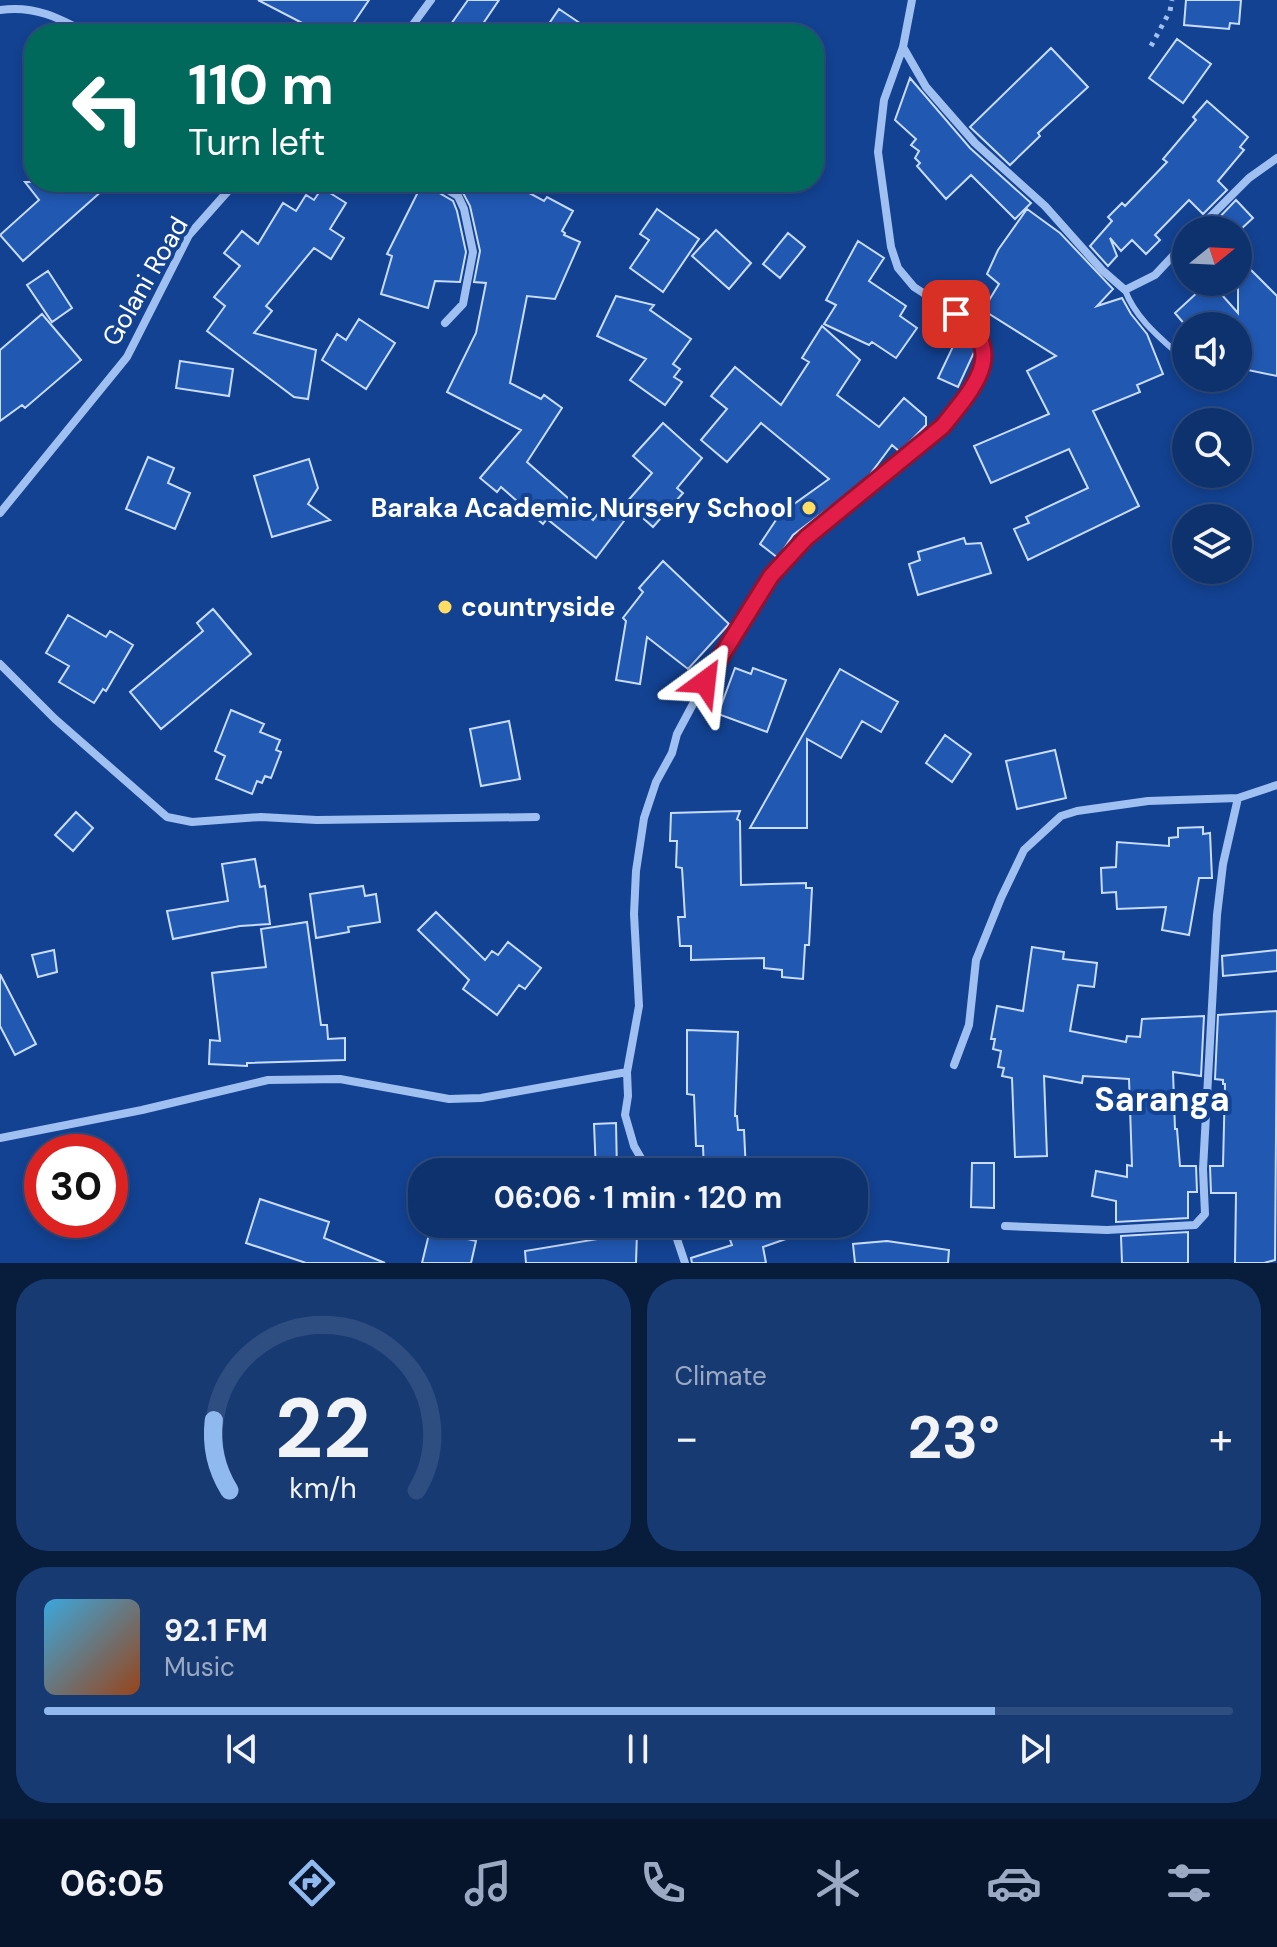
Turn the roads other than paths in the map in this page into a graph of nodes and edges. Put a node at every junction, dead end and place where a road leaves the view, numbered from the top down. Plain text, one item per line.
1 (431, 0) edge
2 (912, 0) edge
3 (0, 10) edge
4 (69, 24) edge
5 (413, 24) edge
6 (903, 47) junction
7 (1277, 158) edge
8 (227, 192) edge
9 (451, 192) edge
10 (1211, 216) edge
11 (1172, 257) edge
12 (1125, 290) junction
13 (445, 323) dead end
14 (1172, 348) edge
15 (0, 513) edge
16 (0, 664) edge
17 (1277, 785) edge
18 (1238, 798) junction
19 (536, 817) dead end
20 (954, 1065) dead end
21 (627, 1072) junction
22 (0, 1138) edge
23 (642, 1158) edge
24 (1005, 1226) dead end
25 (677, 1238) edge
26 (685, 1263) edge

1 - 5 street
2 - 6 street
3 - 4 street
6 - 12 street
6 - 21 street
7 - 10 street
8 - 15 street, Golani Road
9 - 13 street
11 - 12 street
12 - 14 lane
16 - 19 street
17 - 18 street
18 - 20 street
18 - 24 street
21 - 22 street
21 - 23 street
25 - 26 street

